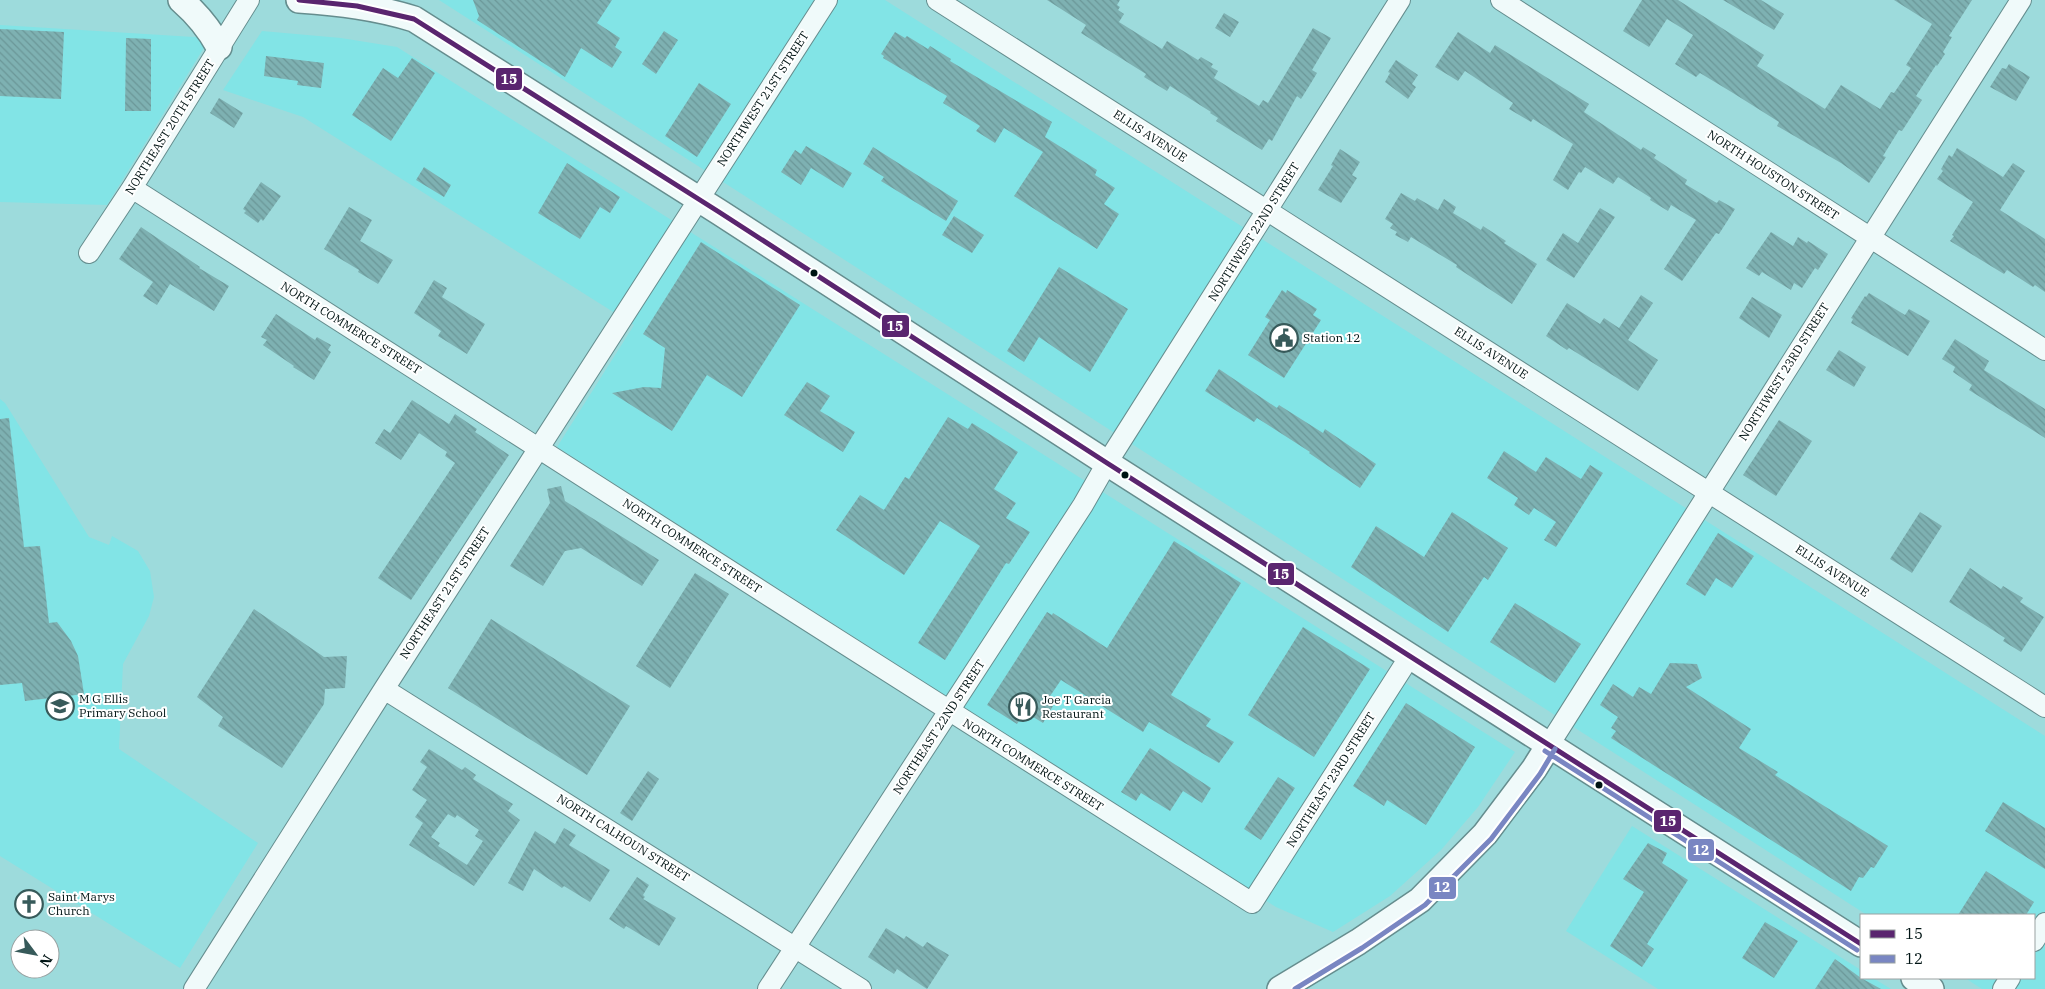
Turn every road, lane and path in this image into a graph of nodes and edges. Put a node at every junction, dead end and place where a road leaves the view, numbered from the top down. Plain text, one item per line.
1 (181, 0) edge
2 (249, 0) edge
3 (298, 0) edge
4 (827, 0) edge
5 (937, 0) edge
6 (1400, 0) edge
7 (1501, 0) edge
8 (2021, 0) edge
9 (337, 1) edge
10 (219, 47) junction
11 (132, 188) junction
12 (698, 199) junction
13 (1267, 211) junction
14 (1869, 238) junction
15 (89, 253) dead end
16 (2045, 350) edge
17 (539, 448) junction
18 (1107, 463) junction
19 (1708, 492) junction
20 (1410, 656) junction
21 (384, 689) junction
22 (2045, 707) edge
23 (948, 712) junction
24 (1549, 745) junction
25 (1252, 903) joint
26 (2045, 923) edge
27 (2035, 939) edge
28 (1860, 943) edge
29 (795, 946) junction
30 (1916, 979) edge
31 (194, 989) edge
32 (768, 989) edge
33 (861, 989) edge
34 (1280, 989) edge
35 (1931, 989) edge

1 - 10 main road
2 - 10 street, NORTHEAST 20TH STREET
3 - 9 main road
4 - 12 street, NORTHWEST 21ST STREET
5 - 13 street, ELLIS AVENUE
6 - 13 street, NORTHWEST 22ND STREET
7 - 14 street, NORTH HOUSTON STREET
8 - 14 street, NORTHWEST 23RD STREET
9 - 12 main road
10 - 11 street, NORTHEAST 20TH STREET
11 - 15 street, NORTHEAST 20TH STREET
11 - 17 street, NORTH COMMERCE STREET
12 - 17 street, NORTHEAST 21ST STREET
12 - 18 main road
13 - 18 street, NORTHWEST 22ND STREET
13 - 19 street, ELLIS AVENUE
14 - 16 street, NORTH HOUSTON STREET
14 - 19 street, NORTHWEST 23RD STREET
17 - 21 street, NORTHEAST 21ST STREET
17 - 23 street, NORTH COMMERCE STREET
18 - 20 main road
18 - 23 street, NORTHEAST 22ND STREET
19 - 22 street, ELLIS AVENUE
19 - 24 street, NORTHWEST 23RD STREET
20 - 24 main road
20 - 25 street, NORTHEAST 23RD STREET
21 - 29 street, NORTH CALHOUN STREET
21 - 31 street, NORTHEAST 21ST STREET
23 - 25 street, NORTH COMMERCE STREET
23 - 29 street, NORTHEAST 22ND STREET
24 - 28 main road
24 - 34 main road
26 - 27 street
29 - 32 street, NORTHEAST 22ND STREET
29 - 33 street, NORTH CALHOUN STREET
30 - 35 main road

